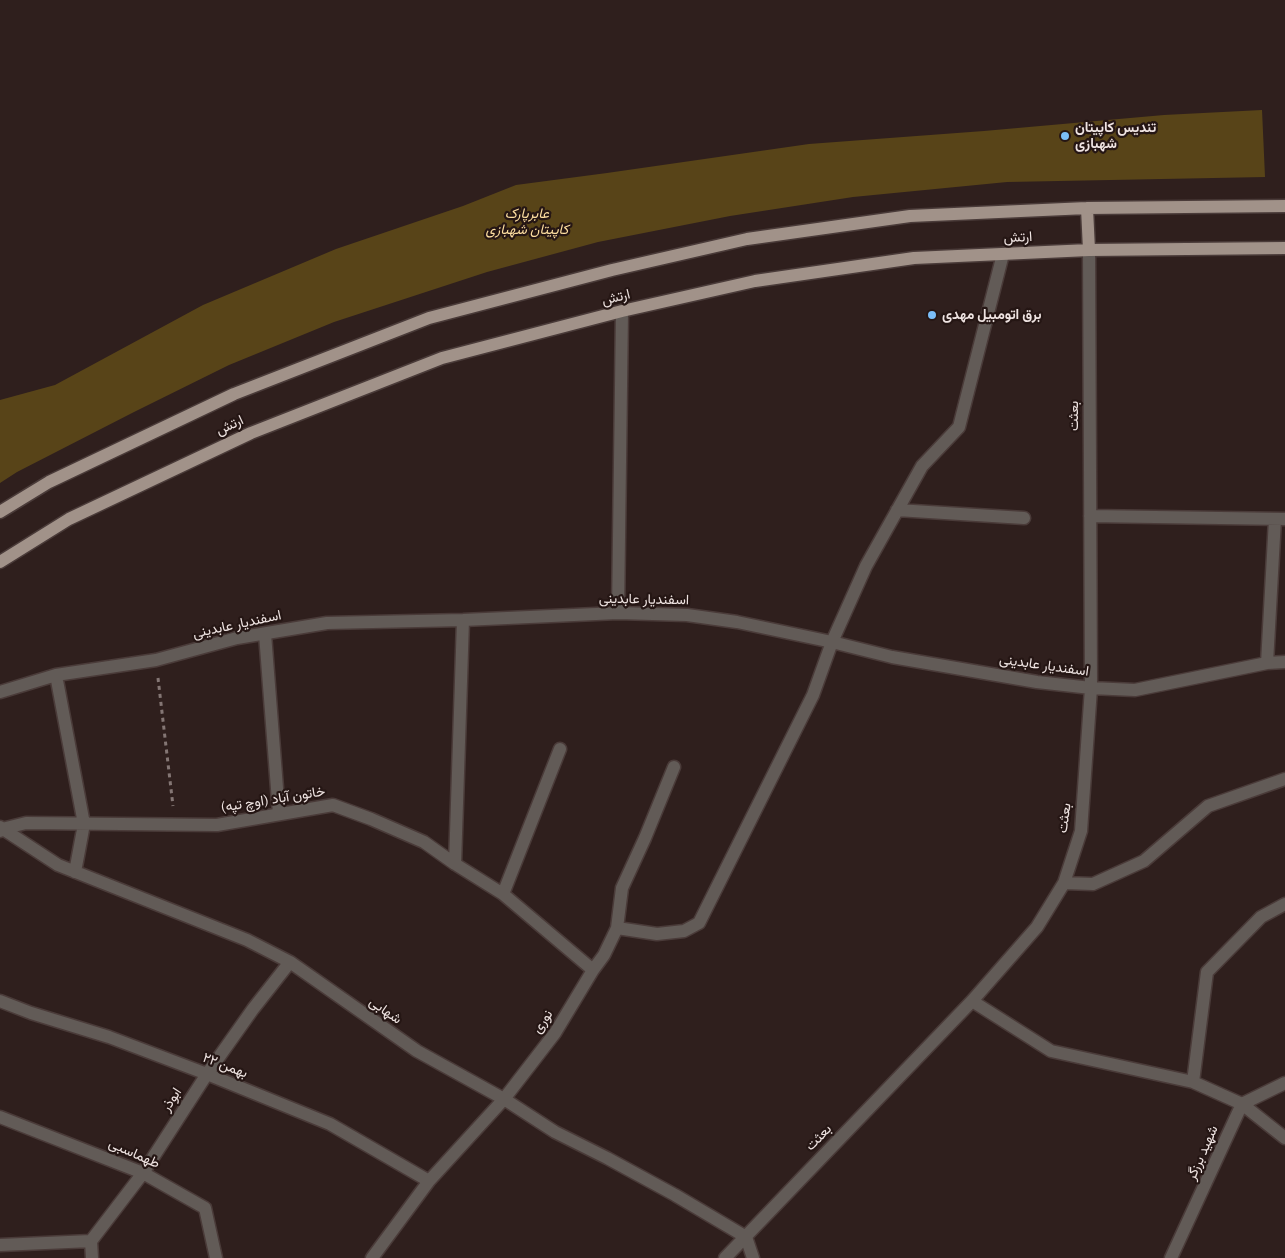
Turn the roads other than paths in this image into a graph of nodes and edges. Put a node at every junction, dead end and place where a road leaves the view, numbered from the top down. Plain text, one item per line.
1 (1285, 206) edge
2 (1087, 208) junction
3 (1285, 248) edge
4 (1089, 250) junction
5 (1003, 254) junction
6 (622, 311) junction
7 (897, 510) junction
8 (0, 512) edge
9 (1090, 516) junction
10 (1024, 518) dead end
11 (1280, 519) edge
12 (0, 562) edge
13 (618, 613) junction
14 (462, 620) junction
15 (265, 634) junction
16 (832, 642) junction
17 (1285, 662) edge
18 (1267, 663) junction
19 (56, 675) junction
20 (1091, 688) junction
21 (0, 692) edge
22 (560, 749) dead end
23 (674, 767) dead end
24 (1285, 779) edge
25 (279, 814) junction
26 (84, 824) junction
27 (1, 829) edge
28 (455, 864) junction
29 (75, 872) junction
30 (1064, 883) junction
31 (503, 894) junction
32 (1285, 904) edge
33 (617, 928) junction
34 (290, 962) junction
35 (593, 970) junction
36 (0, 1001) edge
37 (972, 1001) junction
38 (207, 1074) junction
39 (1192, 1082) junction
40 (1285, 1083) edge
41 (504, 1099) junction
42 (1242, 1104) junction
43 (0, 1117) edge
44 (1285, 1138) edge
45 (143, 1173) junction
46 (429, 1181) junction
47 (746, 1237) junction
48 (91, 1241) junction
49 (0, 1245) edge
50 (92, 1258) edge
51 (216, 1258) edge
52 (372, 1258) edge
53 (725, 1258) edge
54 (753, 1258) edge
55 (1171, 1258) edge

1 - 2 main road, ارتش
2 - 4 main road
2 - 8 main road, ارتش
3 - 4 main road, ارتش
4 - 5 main road, ارتش
4 - 9 street, بعثت
5 - 6 main road, ارتش
5 - 7 street
6 - 12 main road, ارتش
6 - 13 street
7 - 10 street
7 - 16 street
9 - 11 street
9 - 20 street, بعثت
11 - 18 street
13 - 14 street, اسفندیار عابدینی
13 - 16 street, اسفندیار عابدینی
14 - 15 street, اسفندیار عابدینی
14 - 28 street
15 - 19 street, اسفندیار عابدینی
15 - 25 street
16 - 20 street, اسفندیار عابدینی
16 - 33 street
17 - 18 street, اسفندیار عابدینی
18 - 20 street, اسفندیار عابدینی
19 - 21 street, اسفندیار عابدینی
19 - 26 street
20 - 30 street, بعثت
22 - 31 street
23 - 33 street, نوری
24 - 30 street
25 - 26 street, خاتون آباد (اوچ تپه)
25 - 28 street, خاتون آباد (اوچ تپه)
26 - 27 street, خاتون آباد (اوچ تپه)
26 - 29 street
27 - 29 street, شهابی
28 - 31 street, خاتون آباد (اوچ تپه)
29 - 34 street, شهابی
30 - 37 street, بعثت
31 - 35 street, خاتون آباد (اوچ تپه)
32 - 39 street
33 - 35 street, نوری
34 - 38 street, ابوذر
34 - 41 street, شهابی
35 - 41 street, نوری
36 - 38 street, ۲۲ بهمن
37 - 39 street
37 - 47 street, بعثت
38 - 45 street, ابوذر
38 - 46 street, ۲۲ بهمن
39 - 42 street
40 - 42 street
41 - 46 street, نوری
41 - 47 street, شهابی
42 - 44 street
42 - 55 street, شهید برزگر
43 - 45 street, طهماسبی
45 - 48 street, ابوذر
45 - 51 street, طهماسبی
46 - 52 street, نوری
47 - 53 street, بعثت
47 - 54 street
48 - 49 street
48 - 50 street

